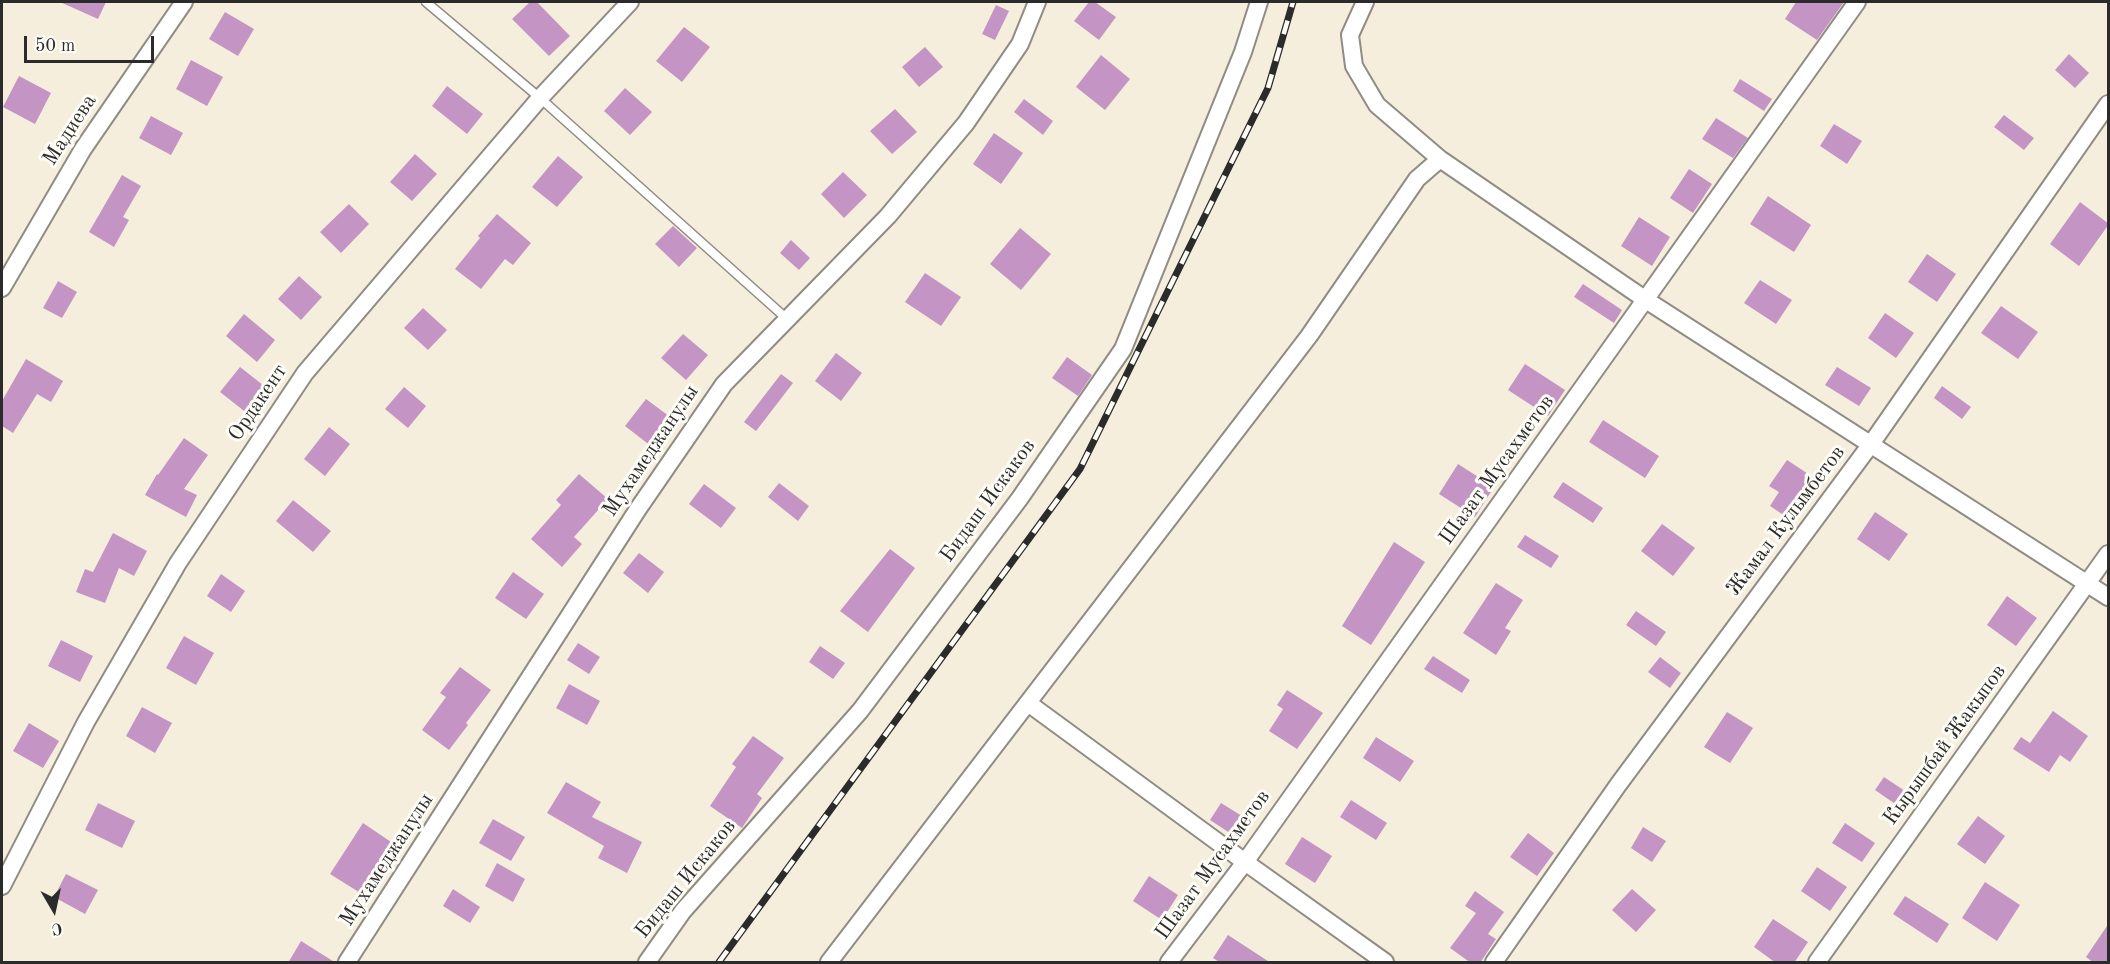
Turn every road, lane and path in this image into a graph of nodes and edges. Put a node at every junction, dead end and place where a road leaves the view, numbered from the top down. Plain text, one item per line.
1 (184, 2) edge
2 (426, 2) edge
3 (630, 2) edge
4 (1037, 2) edge
5 (1259, 2) edge
6 (1365, 2) edge
7 (1857, 2) edge
8 (540, 98) junction
9 (2109, 104) edge
10 (1440, 159) junction
11 (2, 288) edge
12 (1646, 300) junction
13 (787, 319) junction
14 (1871, 444) junction
15 (2109, 554) edge
16 (2087, 584) junction
17 (2109, 597) edge
18 (1028, 703) junction
19 (1245, 862) junction
20 (2, 886) edge
21 (347, 963) edge
22 (647, 963) edge
23 (829, 963) edge
24 (1169, 963) edge
25 (1385, 963) edge
26 (1494, 963) edge
27 (1817, 963) edge

1 - 11 street, Мадиева
2 - 8 lane
3 - 8 street, Ордакент
4 - 13 street, Мухамеджанулы
5 - 22 street, Бидаш Искаков
6 - 10 street
7 - 12 street, Шазат Мусахметов
8 - 13 lane
8 - 20 street, Ордакент
9 - 14 street, Жамал Кулымбетов
10 - 12 street
10 - 18 street
12 - 14 street
12 - 19 street, Шазат Мусахметов
13 - 21 street, Мухамеджанулы
14 - 16 street
14 - 26 street, Жамал Кулымбетов
15 - 16 street, Кырышбай Жакыпов
16 - 17 street
16 - 27 street, Кырышбай Жакыпов
18 - 19 street
18 - 23 street
19 - 24 street, Шазат Мусахметов
19 - 25 street

